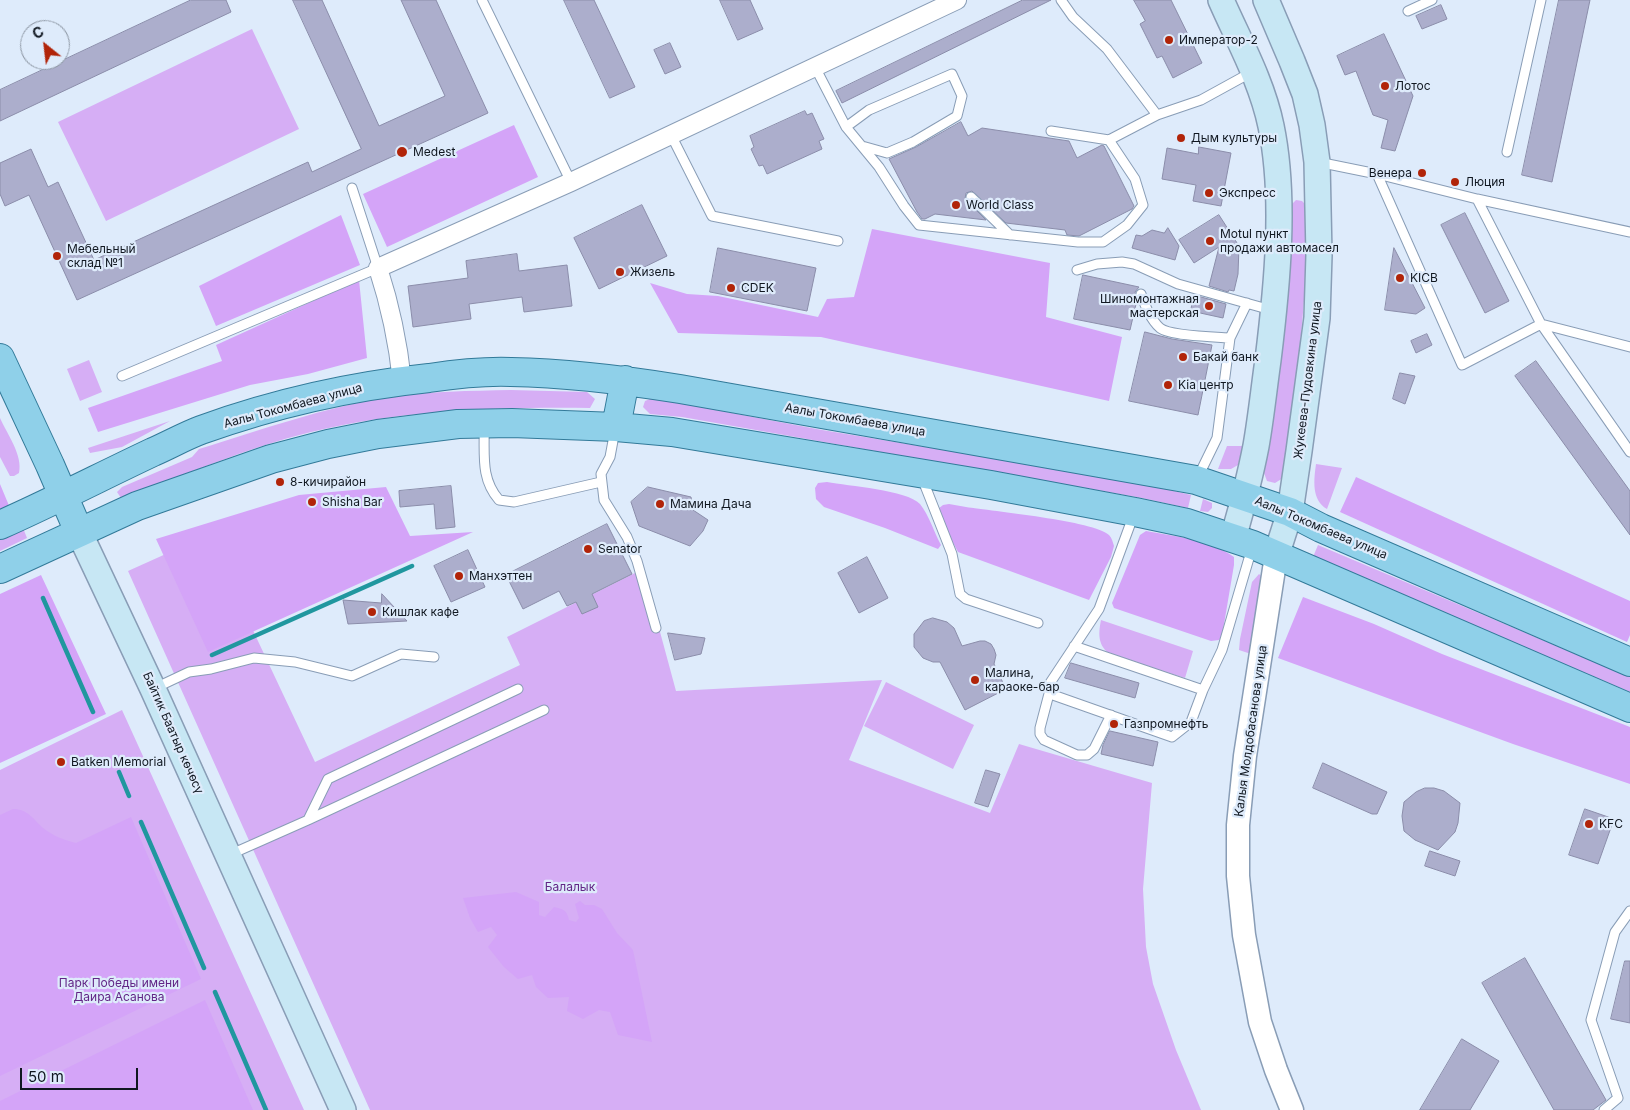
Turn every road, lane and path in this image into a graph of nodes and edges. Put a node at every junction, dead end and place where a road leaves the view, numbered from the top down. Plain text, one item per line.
1 (482, 0) edge
2 (957, 0) edge
3 (1061, 0) edge
4 (1221, 0) edge
5 (1266, 0) edge
6 (1432, 0) edge
7 (1542, 0) edge
8 (1408, 11) dead end
9 (815, 67) junction
10 (1253, 71) junction
11 (1158, 115) junction
12 (846, 127) junction
13 (1051, 131) dead end
14 (671, 135) junction
15 (1109, 140) junction
16 (861, 145) junction
17 (1507, 152) dead end
18 (1316, 162) junction
19 (1377, 174) junction
20 (571, 182) junction
21 (1317, 186) junction
22 (352, 188) dead end
23 (1278, 189) junction
24 (971, 198) dead end
25 (1477, 199) junction
26 (1630, 232) edge
27 (1010, 235) junction
28 (838, 241) dead end
29 (378, 268) junction
30 (1077, 270) dead end
31 (1141, 294) dead end
32 (1247, 303) junction
33 (1274, 311) junction
34 (1541, 324) junction
35 (1230, 338) junction
36 (1630, 347) edge
37 (0, 358) edge
38 (122, 376) dead end
39 (625, 380) junction
40 (402, 381) junction
41 (7, 390) edge
42 (484, 424) junction
43 (616, 426) junction
44 (1630, 452) edge
45 (920, 473) junction
46 (1196, 480) junction
47 (601, 482) junction
48 (63, 494) junction
49 (1245, 496) junction
50 (1135, 512) junction
51 (1290, 512) junction
52 (0, 525) edge
53 (79, 532) junction
54 (1254, 546) junction
55 (0, 568) edge
56 (1038, 623) dead end
57 (656, 628) dead end
58 (1074, 646) junction
59 (434, 657) dead end
60 (1630, 662) edge
61 (153, 689) junction
62 (518, 689) dead end
63 (1050, 690) junction
64 (1203, 690) junction
65 (1630, 708) edge
66 (544, 710) dead end
67 (1111, 715) junction
68 (308, 820) junction
69 (228, 856) junction
70 (1630, 910) edge
71 (343, 1110) edge
72 (1292, 1110) edge
73 (1604, 1110) edge

1 - 20 lane
2 - 9 street
3 - 11 lane
4 - 10 main road
5 - 18 main road, Жукеева-Пудовкина улица
6 - 8 lane
7 - 17 lane
9 - 12 lane
9 - 14 street
10 - 11 lane
10 - 23 main road
11 - 15 lane
12 - 16 lane
12 - 16 lane
13 - 15 lane
14 - 20 street
14 - 28 lane
15 - 27 lane
16 - 27 lane
18 - 19 lane
18 - 21 main road, Жукеева-Пудовкина улица
19 - 25 lane
19 - 34 lane
20 - 29 street
21 - 23 main road
21 - 51 main road, Жукеева-Пудовкина улица
22 - 29 lane
23 - 33 main road
24 - 27 lane
25 - 26 lane
25 - 34 lane
29 - 38 lane
29 - 40 street
30 - 32 lane
31 - 35 lane
32 - 33 lane
32 - 35 lane
33 - 49 main road
34 - 36 lane
34 - 44 lane
35 - 46 lane
37 - 41 main road, Байтик Баатыр көчөсү
39 - 40 main road, Аалы Токомбаева улица
39 - 43 main road
39 - 46 main road, Аалы Токомбаева улица
40 - 48 main road, Аалы Токомбаева улица
41 - 48 main road, Байтик Баатыр көчөсү
42 - 43 main road
42 - 47 lane
42 - 53 main road
43 - 45 main road
43 - 47 lane
45 - 50 main road
45 - 56 lane
46 - 49 main road, Аалы Токомбаева улица
47 - 57 lane
48 - 52 main road, Аалы Токомбаева улица
48 - 53 main road, Байтик Баатыр көчөсү
49 - 51 main road, Аалы Токомбаева улица
49 - 54 main road
50 - 54 main road
50 - 58 lane
51 - 54 main road, Жукеева-Пудовкина улица
51 - 60 main road, Аалы Токомбаева улица
53 - 55 main road
53 - 61 main road, Байтик Баатыр көчөсү
54 - 64 lane
54 - 65 main road
54 - 72 street, Калыя Молдобасанова улица
58 - 63 lane
58 - 64 lane
59 - 61 lane
61 - 69 main road, Байтик Баатыр көчөсү
62 - 68 lane
63 - 67 lane
63 - 67 lane
64 - 67 lane
66 - 68 lane
68 - 69 lane
69 - 71 main road, Байтик Баатыр көчөсү
70 - 73 lane

